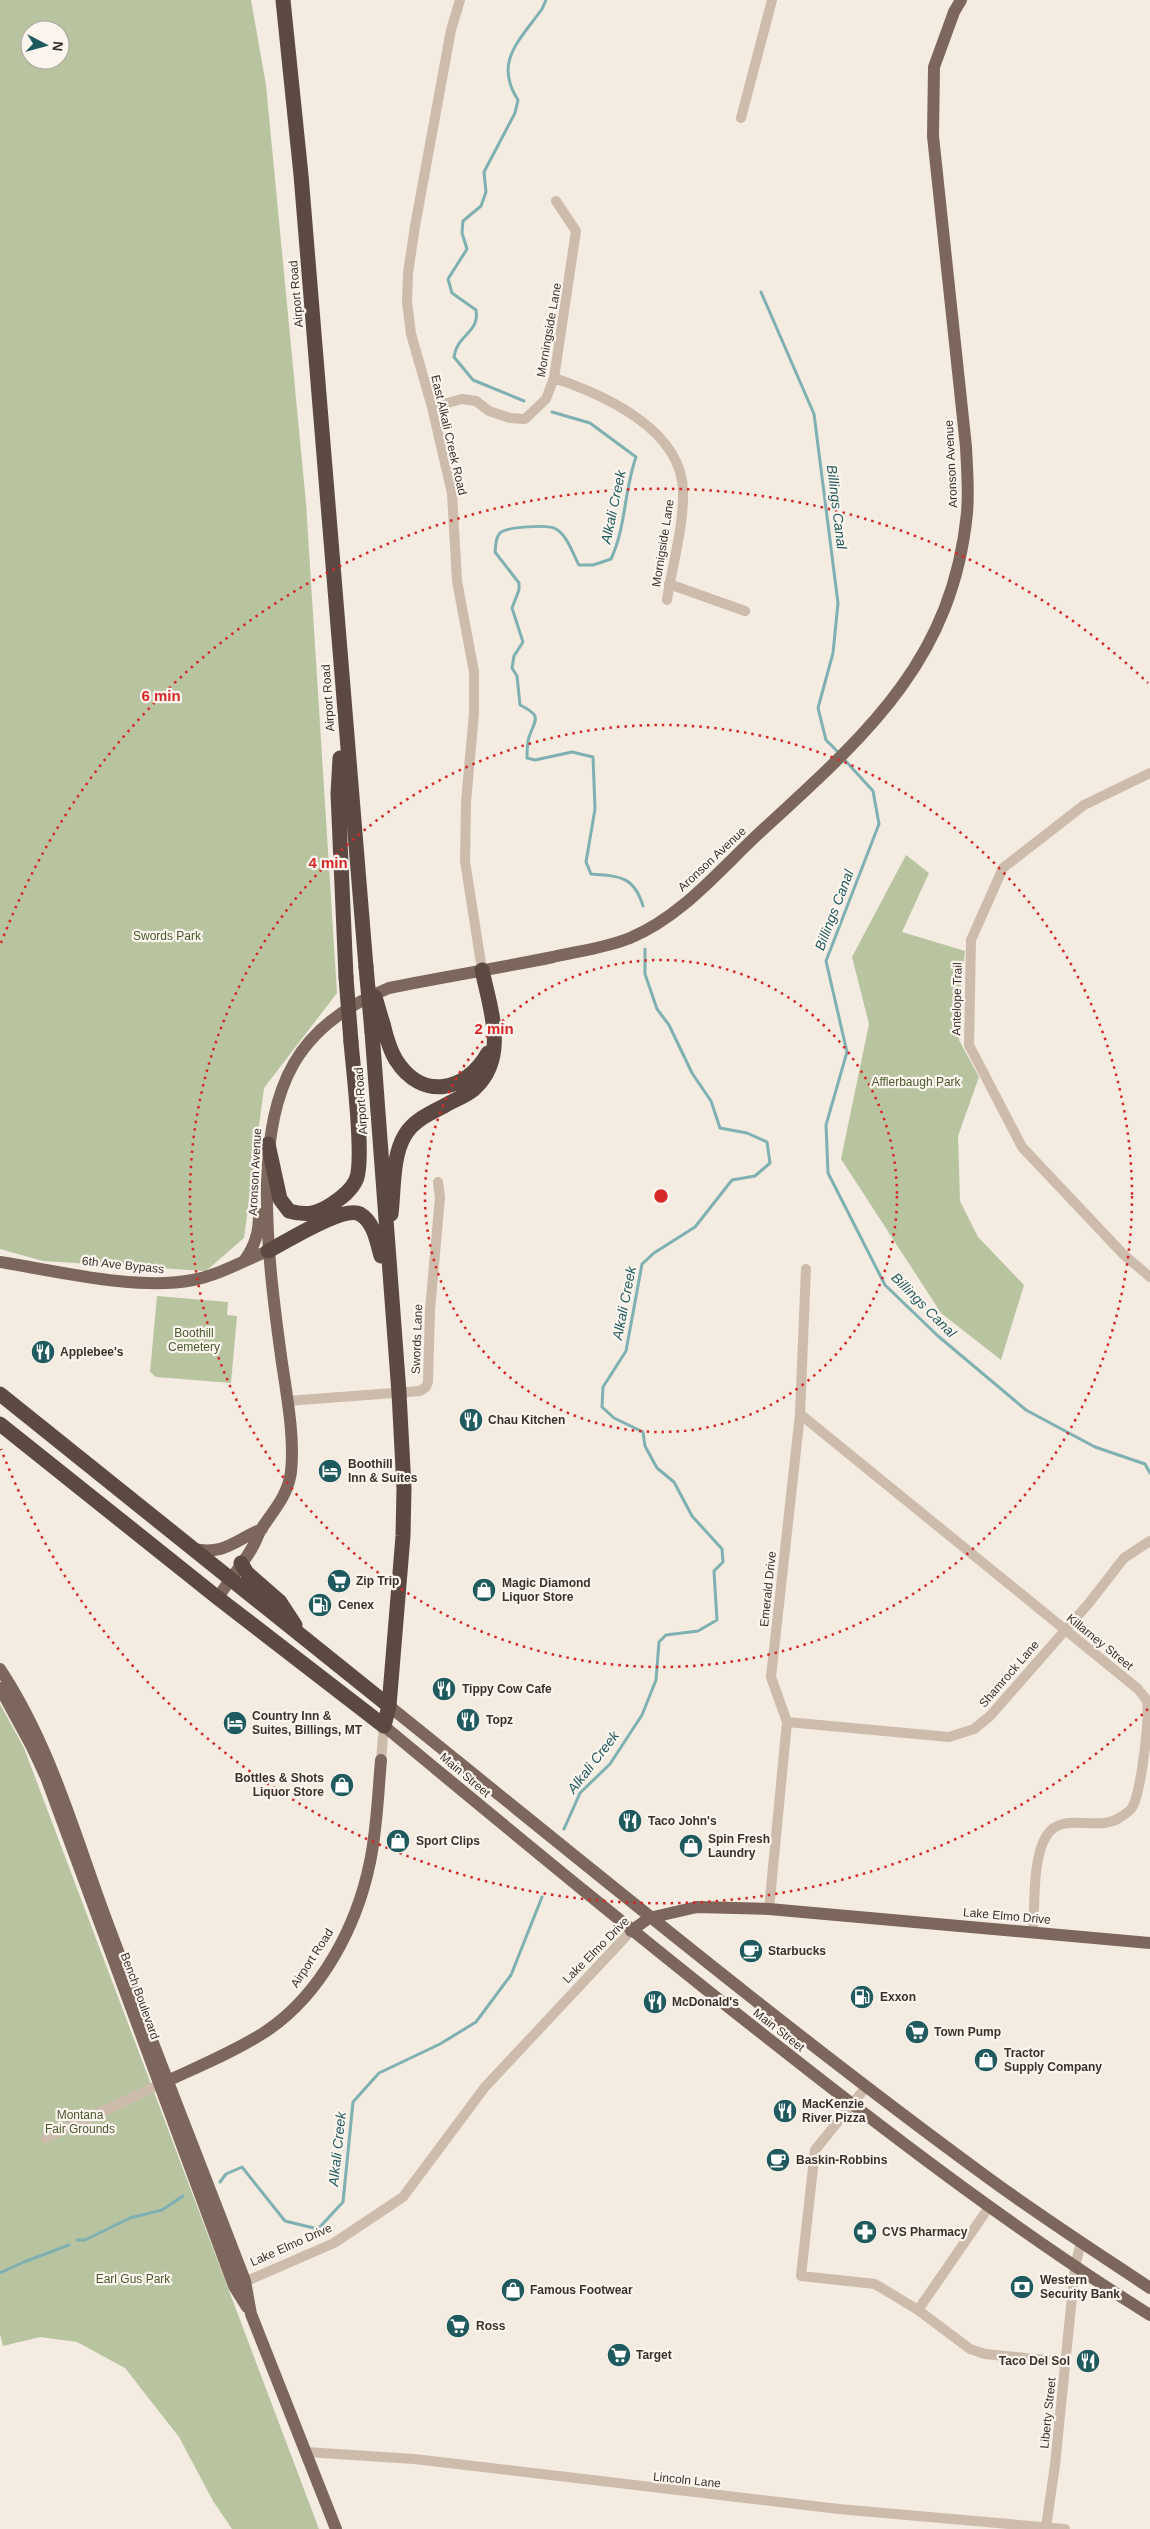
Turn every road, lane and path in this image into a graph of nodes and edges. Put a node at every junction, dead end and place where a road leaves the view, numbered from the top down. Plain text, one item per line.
1 (283, 0) edge
2 (460, 0) edge
3 (772, 0) edge
4 (961, 0) edge
5 (741, 118) dead end
6 (556, 201) dead end
7 (554, 378) junction
8 (432, 407) junction
9 (669, 584) junction
10 (667, 600) dead end
11 (745, 611) dead end
12 (344, 704) junction
13 (1150, 773) edge
14 (482, 970) junction
15 (378, 1028) junction
16 (494, 1038) junction
17 (268, 1144) junction
18 (438, 1182) dead end
19 (387, 1249) junction
20 (268, 1251) junction
21 (244, 1261) junction
22 (0, 1262) edge
23 (806, 1269) dead end
24 (1150, 1277) edge
25 (390, 1288) junction
26 (399, 1393) junction
27 (0, 1394) edge
28 (287, 1401) junction
29 (800, 1414) junction
30 (0, 1424) edge
31 (262, 1529) junction
32 (1150, 1541) edge
33 (193, 1548) junction
34 (241, 1564) junction
35 (230, 1579) junction
36 (218, 1598) junction
37 (1064, 1629) junction
38 (301, 1635) junction
39 (0, 1669) edge
40 (0, 1688) edge
41 (389, 1706) junction
42 (787, 1722) junction
43 (384, 1726) junction
44 (381, 1760) joint
45 (769, 1909) junction
46 (649, 1918) junction
47 (631, 1931) junction
48 (1032, 1932) junction
49 (1150, 1942) edge
50 (164, 2083) junction
51 (866, 2087) junction
52 (851, 2104) junction
53 (46, 2138) dead end
54 (989, 2207) junction
55 (1082, 2242) junction
56 (1075, 2267) junction
57 (239, 2284) junction
58 (1150, 2288) edge
59 (918, 2310) junction
60 (1150, 2315) edge
61 (1066, 2362) junction
62 (306, 2452) junction
63 (1046, 2527) junction
64 (336, 2529) edge
65 (1065, 2529) edge

1 - 12 highway, Airport Road
2 - 8 street, East Alkali Creek Road
3 - 5 street
4 - 14 main road, Aronson Avenue
6 - 7 street, Morningside Lane
7 - 8 street, Morningside Lane
7 - 9 street, Mornigside Lane
8 - 14 street, East Alkali Creek Road
9 - 10 street, Mornigside Lane
9 - 11 street
12 - 15 highway, Airport Road, bridge
12 - 17 highway, bridge
13 - 24 street, Antelope Trail
14 - 16 highway
14 - 17 main road, Aronson Avenue
15 - 16 highway
15 - 19 highway, Airport Road
16 - 19 highway
17 - 20 main road, Aronson Avenue
17 - 21 main road
18 - 26 street, Swords Lane
19 - 25 highway, Airport Road
20 - 21 main road, 6th Ave Bypass
20 - 25 highway
20 - 28 main road, Aronson Avenue
21 - 22 main road, 6th Ave Bypass
23 - 29 street, Emerald Drive
25 - 26 highway, Airport Road
26 - 28 street, Swords Lane
26 - 41 highway, Airport Road
27 - 33 highway
28 - 31 main road, Aronson Avenue
29 - 37 street, Killarney Street
29 - 42 street, Emerald Drive
30 - 36 highway
31 - 33 main road, Aronson Avenue
31 - 34 main road, Aronson Avenue
32 - 37 street, Shamrock Lane
33 - 35 highway
34 - 35 main road, Aronson Avenue
34 - 38 highway
35 - 36 main road, Aronson Avenue
35 - 38 highway
36 - 43 highway
37 - 42 street, Shamrock Lane
37 - 48 street, Killarney Street
38 - 41 highway
39 - 50 main road
40 - 50 main road, Bench Boulevard
41 - 43 highway, Airport Road
41 - 46 main road, Main Street
42 - 45 street, Emerald Drive
43 - 44 street, Airport Road
43 - 47 main road, Main Street
44 - 50 main road, Airport Road
45 - 46 main road, Lake Elmo Drive
45 - 48 main road, Lake Elmo Drive
46 - 47 main road, Lake Elmo Drive
46 - 51 main road, Main Street
47 - 52 main road, Main Street
47 - 57 street, Lake Elmo Drive
48 - 49 main road, Lake Elmo Drive
50 - 53 street, Airport Road
50 - 57 main road
51 - 52 street
51 - 55 main road, Main Street
52 - 54 main road, Main Street
52 - 59 street
54 - 56 main road, Main Street
54 - 59 street
55 - 56 street, Liberty Street
55 - 58 main road, Main Street
56 - 60 main road, Main Street
56 - 61 street, Liberty Street
57 - 62 main road
59 - 61 street
61 - 63 street, Liberty Street
62 - 63 street, Lincoln Lane
62 - 64 main road
63 - 65 street, Lincoln Lane

